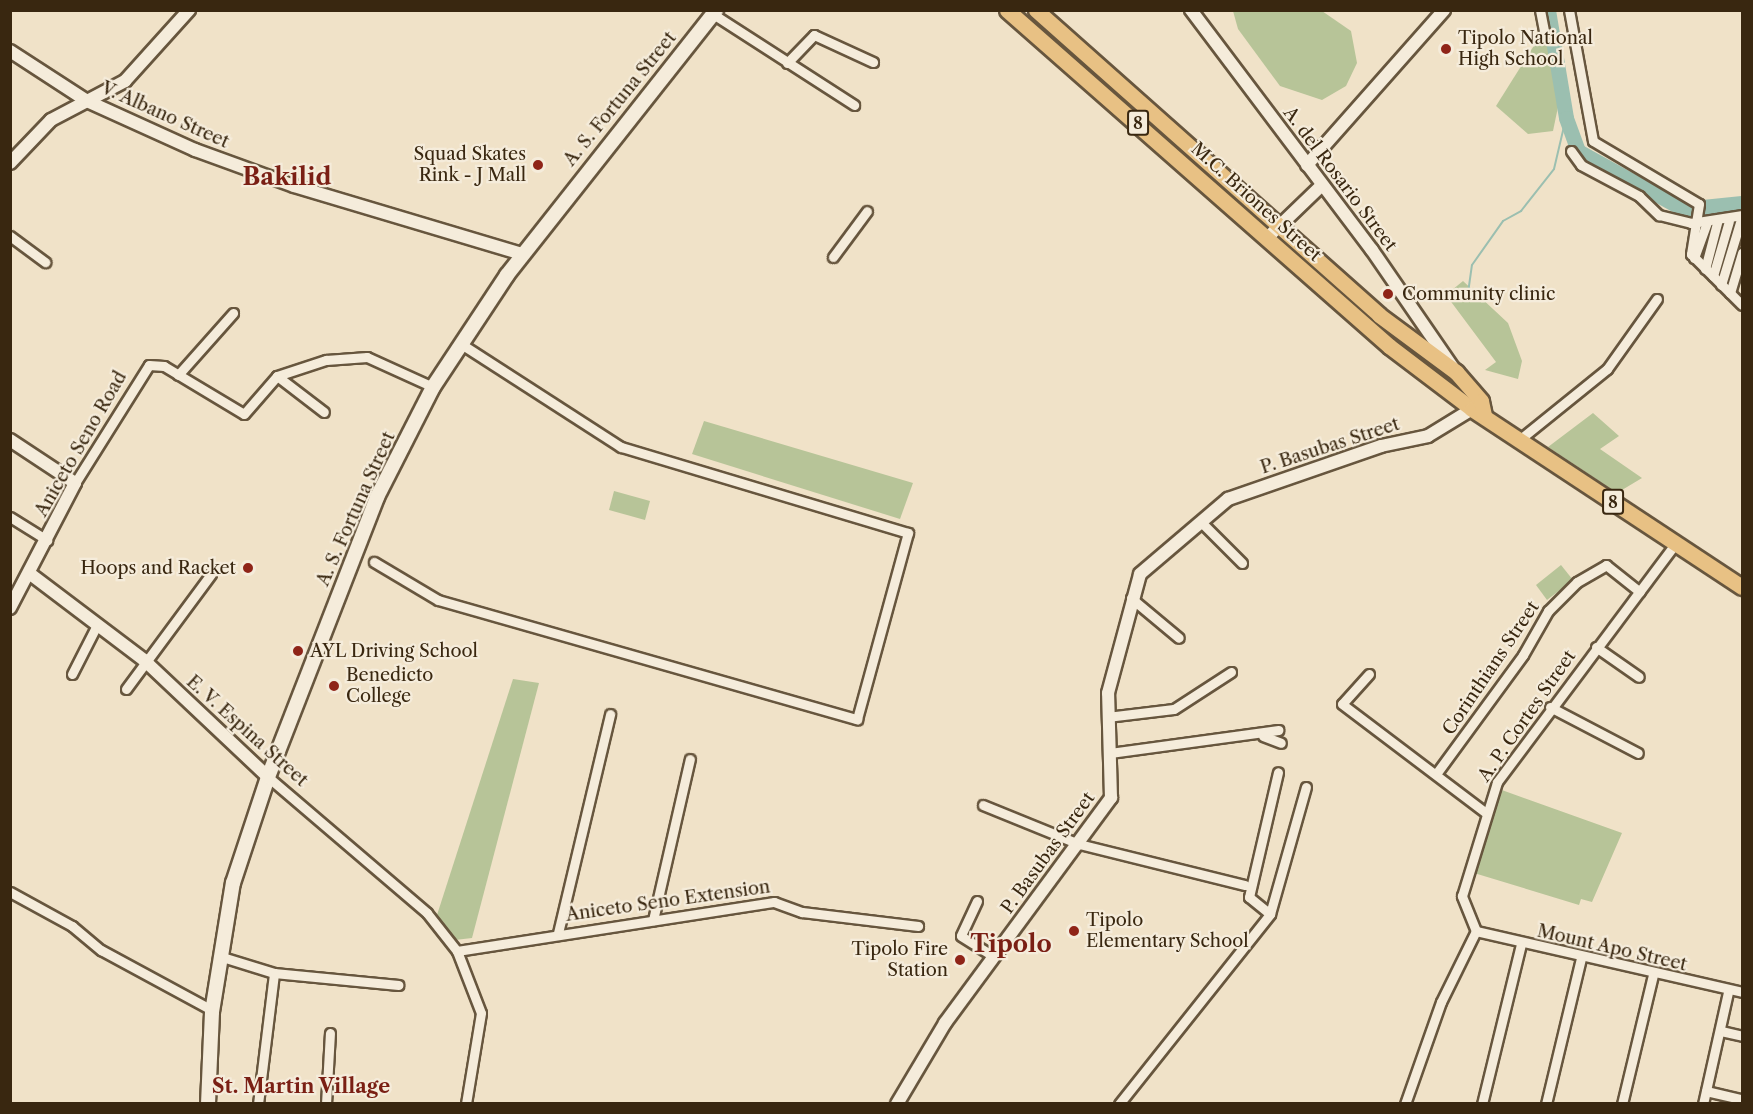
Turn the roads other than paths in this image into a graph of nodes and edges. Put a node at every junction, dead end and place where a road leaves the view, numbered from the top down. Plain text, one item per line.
1 (189, 10) edge
2 (1007, 10) edge
3 (1036, 10) edge
4 (1191, 10) edge
5 (1444, 10) edge
6 (1540, 10) edge
7 (1569, 10) edge
8 (715, 12) edge
9 (1545, 36) dead end
10 (10, 51) edge
11 (873, 62) dead end
12 (787, 63) junction
13 (87, 101) junction
14 (854, 105) dead end
15 (1571, 151) dead end
16 (10, 163) edge
17 (1307, 165) junction
18 (1322, 185) junction
19 (867, 211) dead end
20 (1743, 215) edge
21 (1705, 217) junction
22 (1729, 221) junction
23 (1280, 225) junction
24 (10, 236) edge
25 (1267, 238) junction
26 (522, 254) junction
27 (833, 256) dead end
28 (1742, 258) edge
29 (45, 262) dead end
30 (1705, 269) junction
31 (1713, 276) junction
32 (1721, 285) junction
33 (1743, 291) edge
34 (1730, 293) junction
35 (1658, 298) dead end
36 (1741, 304) edge
37 (233, 313) dead end
38 (460, 344) junction
39 (1456, 372) junction
40 (178, 375) junction
41 (277, 376) junction
42 (433, 387) junction
43 (324, 412) dead end
44 (1478, 412) junction
45 (10, 440) edge
46 (1519, 440) junction
47 (75, 483) junction
48 (10, 517) edge
49 (1201, 522) junction
50 (47, 540) junction
51 (1676, 543) junction
52 (374, 562) dead end
53 (1242, 563) dead end
54 (29, 573) junction
55 (211, 574) dead end
56 (1743, 587) edge
57 (1640, 592) junction
58 (1131, 598) junction
59 (10, 608) edge
60 (97, 625) junction
61 (1179, 638) dead end
62 (1596, 647) junction
63 (144, 660) junction
64 (1231, 672) dead end
65 (72, 674) dead end
66 (1369, 674) dead end
67 (1639, 677) dead end
68 (126, 689) dead end
69 (1550, 707) junction
70 (610, 714) dead end
71 (1107, 717) junction
72 (1278, 730) dead end
73 (1263, 736) junction
74 (1281, 743) dead end
75 (1110, 753) junction
76 (1638, 753) dead end
77 (690, 759) dead end
78 (1278, 772) dead end
79 (1436, 774) junction
80 (268, 777) junction
81 (1306, 787) dead end
82 (983, 805) dead end
83 (1485, 812) junction
84 (1079, 844) junction
85 (1245, 885) dead end
86 (10, 892) edge
87 (976, 901) dead end
88 (1269, 914) junction
89 (653, 920) junction
90 (918, 926) dead end
91 (1476, 931) junction
92 (558, 933) junction
93 (1521, 944) junction
94 (457, 951) junction
95 (219, 956) junction
96 (994, 957) junction
97 (1581, 958) junction
98 (274, 973) junction
99 (1653, 975) junction
100 (398, 985) dead end
101 (1728, 992) junction
102 (1743, 992) edge
103 (212, 1010) junction
104 (1721, 1031) junction
105 (330, 1033) dead end
106 (1743, 1036) edge
107 (1706, 1091) junction
108 (1743, 1100) edge
109 (208, 1104) edge
110 (258, 1104) edge
111 (326, 1104) edge
112 (466, 1104) edge
113 (897, 1104) edge
114 (1119, 1104) edge
115 (1405, 1104) edge
116 (1482, 1104) edge
117 (1546, 1104) edge
118 (1622, 1104) edge
119 (1703, 1104) edge

1 - 13 street
2 - 25 main road, M.C. Briones Street / 8
3 - 23 main road, M.C. Briones Street / 8
4 - 17 street, A. del Rosario Street
5 - 17 street
6 - 9 street
7 - 21 street
8 - 12 street
8 - 26 main road, A. S. Fortuna Street
10 - 13 street, V. Albano Street
11 - 12 street
12 - 14 street
13 - 16 street
13 - 26 street, V. Albano Street
15 - 21 street
17 - 18 street, A. del Rosario Street
18 - 23 street
18 - 39 street, A. del Rosario Street
19 - 27 street
20 - 22 street
20 - 32 street
21 - 22 street
21 - 30 street
21 - 30 street
22 - 31 street
23 - 25 street
23 - 39 main road, M.C. Briones Street / 8
24 - 29 street
25 - 44 main road, M.C. Briones Street / 8
26 - 38 main road, A. S. Fortuna Street
28 - 34 street
30 - 31 street
31 - 32 street
32 - 34 street
33 - 36 street
34 - 36 street
35 - 46 street
37 - 40 street
38 - 42 main road, A. S. Fortuna Street
38 - 52 street
39 - 44 main road, M.C. Briones Street / 8
40 - 41 street, Aniceto Seno Road
40 - 47 street, Aniceto Seno Road
41 - 42 street
41 - 43 street
42 - 80 main road, A. S. Fortuna Street
44 - 46 main road, M.C. Briones Street / 8
44 - 49 street, P. Basubas Street
45 - 47 street
46 - 51 main road, M.C. Briones Street / 8
47 - 50 street, Aniceto Seno Road
48 - 50 street
49 - 53 street
49 - 58 street, P. Basubas Street
50 - 54 street, Aniceto Seno Road
51 - 56 main road, M.C. Briones Street / 8
51 - 57 street, A. P. Cortes Street
54 - 59 street, Aniceto Seno Road
54 - 60 street, E. V. Espina Street
55 - 63 street
57 - 62 street, A. P. Cortes Street
57 - 79 street, Corinthians Street
58 - 61 street
58 - 71 street, P. Basubas Street
60 - 63 street, E. V. Espina Street
60 - 65 street
62 - 67 street
62 - 69 street, A. P. Cortes Street
63 - 68 street
63 - 80 street, E. V. Espina Street
64 - 71 street
66 - 79 street
69 - 76 street
69 - 83 street, A. P. Cortes Street
70 - 92 street
71 - 75 street, P. Basubas Street
72 - 73 street
73 - 74 street
73 - 75 street
75 - 84 street, P. Basubas Street
77 - 89 street
78 - 88 street
79 - 83 street
80 - 94 street, E. V. Espina Street
80 - 95 main road, A. S. Fortuna Street
81 - 88 street
82 - 84 street
83 - 91 street, A. P. Cortes Street
84 - 85 street
84 - 96 street, P. Basubas Street
86 - 103 street
87 - 96 street
88 - 114 street
89 - 90 street, Aniceto Seno Extension
89 - 92 street, Aniceto Seno Extension
91 - 93 street, Mount Apo Street
91 - 115 street
92 - 94 street, Aniceto Seno Extension
93 - 97 street, Mount Apo Street
93 - 116 street
94 - 112 street, E. V. Espina Street
95 - 98 street
95 - 103 main road, A. S. Fortuna Street
96 - 113 street, P. Basubas Street
97 - 99 street, Mount Apo Street
97 - 117 street
98 - 100 street
98 - 110 street
99 - 101 street, Mount Apo Street
99 - 118 street
101 - 102 street, Mount Apo Street
101 - 104 street
103 - 109 main road, A. S. Fortuna Street
104 - 106 street
104 - 107 street
105 - 111 street
107 - 108 street
107 - 119 street

